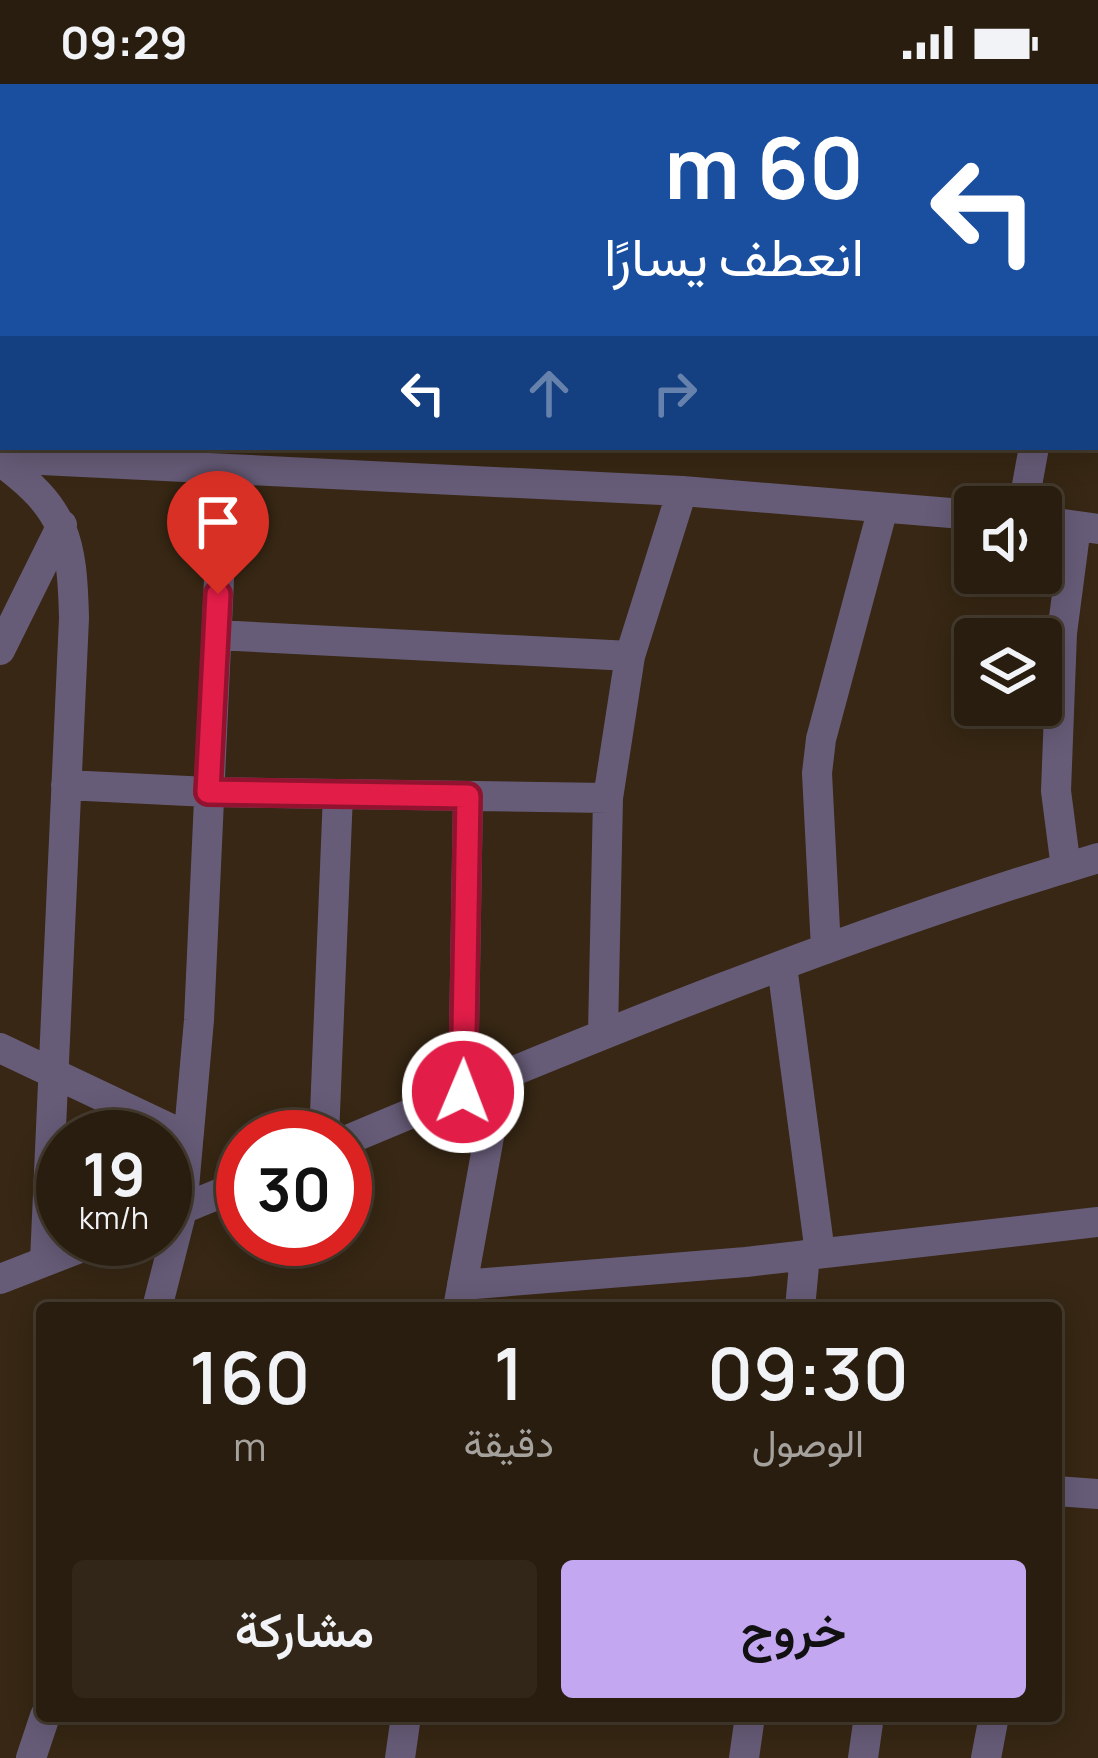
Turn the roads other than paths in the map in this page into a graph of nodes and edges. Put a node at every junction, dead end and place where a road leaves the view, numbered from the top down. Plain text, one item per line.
1 (1033, 450) edge
2 (0, 459) edge
3 (224, 469) junction
4 (1027, 486) edge
5 (682, 491) junction
6 (883, 508) junction
7 (954, 513) edge
8 (62, 525) junction
9 (1087, 527) edge
10 (216, 635) junction
11 (0, 650) edge
12 (629, 656) junction
13 (67, 784) junction
14 (208, 792) junction
15 (338, 794) junction
16 (468, 796) junction
17 (608, 798) junction
18 (1098, 858) edge
19 (1066, 868) junction
20 (826, 950) junction
21 (782, 966) junction
22 (603, 1033) junction
23 (0, 1048) edge
24 (53, 1076) junction
25 (500, 1076) junction
26 (463, 1092) junction
27 (52, 1110) edge
28 (128, 1110) edge
29 (191, 1110) edge
30 (325, 1110) edge
31 (372, 1130) edge
32 (1098, 1222) edge
33 (813, 1254) junction
34 (36, 1265) edge
35 (164, 1266) edge
36 (0, 1279) edge
37 (460, 1296) edge
38 (158, 1302) edge
39 (801, 1302) edge
40 (1062, 1491) edge
41 (1098, 1494) edge
42 (43, 1722) edge
43 (405, 1722) edge
44 (749, 1722) edge
45 (868, 1722) edge
46 (993, 1722) edge
47 (31, 1758) edge
48 (400, 1758) edge
49 (744, 1758) edge
50 (862, 1758) edge
51 (986, 1758) edge

1 - 4 street
2 - 3 street
2 - 8 street
3 - 5 street
3 - 10 street
5 - 6 street
5 - 12 street
6 - 7 street
6 - 20 street
8 - 11 street
8 - 13 street
9 - 19 street
10 - 12 street
10 - 14 street
12 - 17 street
13 - 14 street
13 - 24 street
14 - 15 street
14 - 29 street
15 - 16 street
15 - 30 street
16 - 17 street
16 - 26 street
17 - 22 street
18 - 19 street
19 - 20 street
20 - 21 street
21 - 22 street
21 - 33 street
22 - 25 street
23 - 24 street
24 - 27 street
24 - 28 street
25 - 26 street
25 - 37 street
26 - 31 street
32 - 33 street
33 - 37 street
33 - 39 street
34 - 36 street
35 - 38 street
40 - 41 street
42 - 47 street
43 - 48 street
44 - 49 street
45 - 50 street
46 - 51 street

